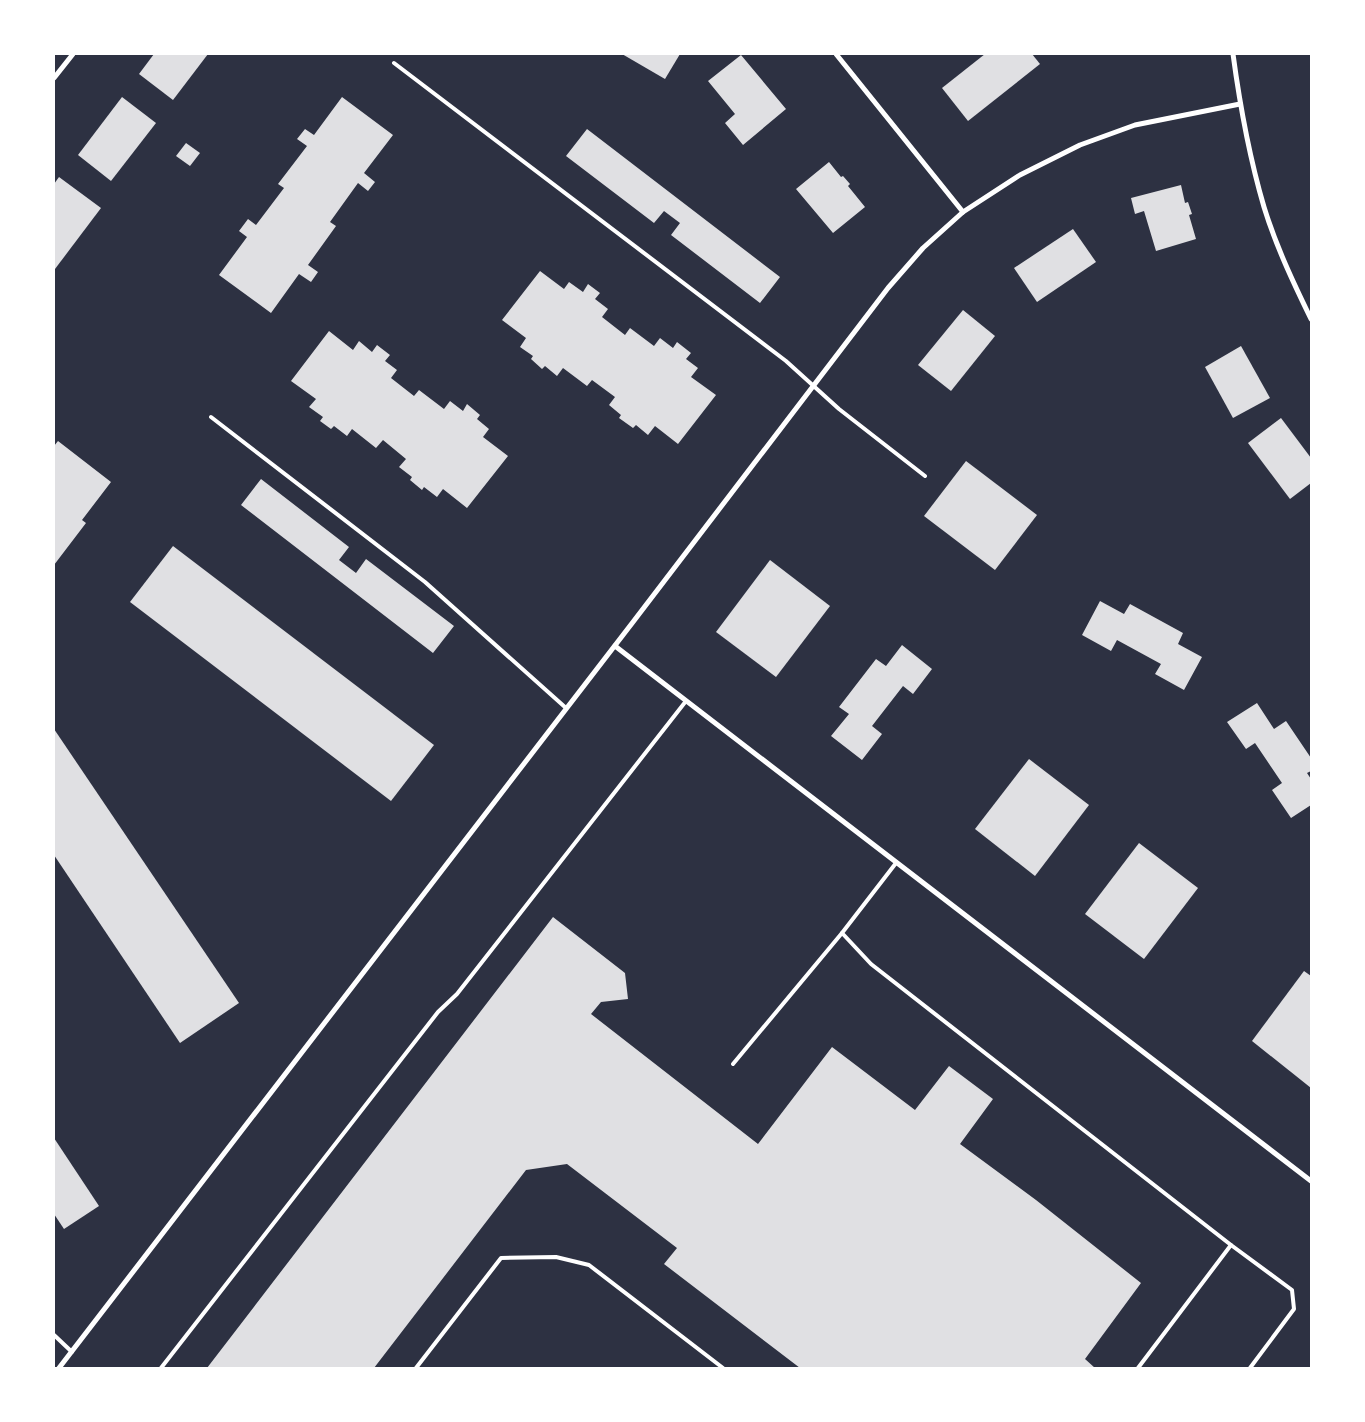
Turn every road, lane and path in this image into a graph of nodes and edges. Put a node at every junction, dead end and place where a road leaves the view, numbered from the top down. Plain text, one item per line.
1 (73, 54) edge
2 (836, 54) edge
3 (1233, 54) edge
4 (394, 63) dead end
5 (54, 78) edge
6 (1240, 104) junction
7 (963, 212) junction
8 (1311, 319) edge
9 (813, 385) junction
10 (211, 417) dead end
11 (924, 476) dead end
12 (614, 646) junction
13 (686, 701) junction
14 (566, 708) junction
15 (896, 863) junction
16 (842, 933) junction
17 (733, 1064) dead end
18 (1311, 1181) edge
19 (1231, 1245) junction
20 (54, 1335) edge
21 (72, 1352) junction
22 (59, 1368) edge
23 (161, 1368) edge
24 (416, 1368) edge
25 (723, 1368) edge
26 (1138, 1368) edge
27 (1250, 1368) edge

1 - 5 street
2 - 7 street
3 - 6 street
4 - 9 lane
6 - 7 street
6 - 8 street
7 - 9 street
9 - 11 lane
9 - 12 street
10 - 14 lane
12 - 13 street
12 - 14 street
13 - 15 street
13 - 23 lane
14 - 21 street
15 - 16 lane
15 - 18 street
16 - 17 lane
16 - 19 lane
19 - 26 lane
19 - 27 lane
20 - 21 lane
21 - 22 street
24 - 25 lane

